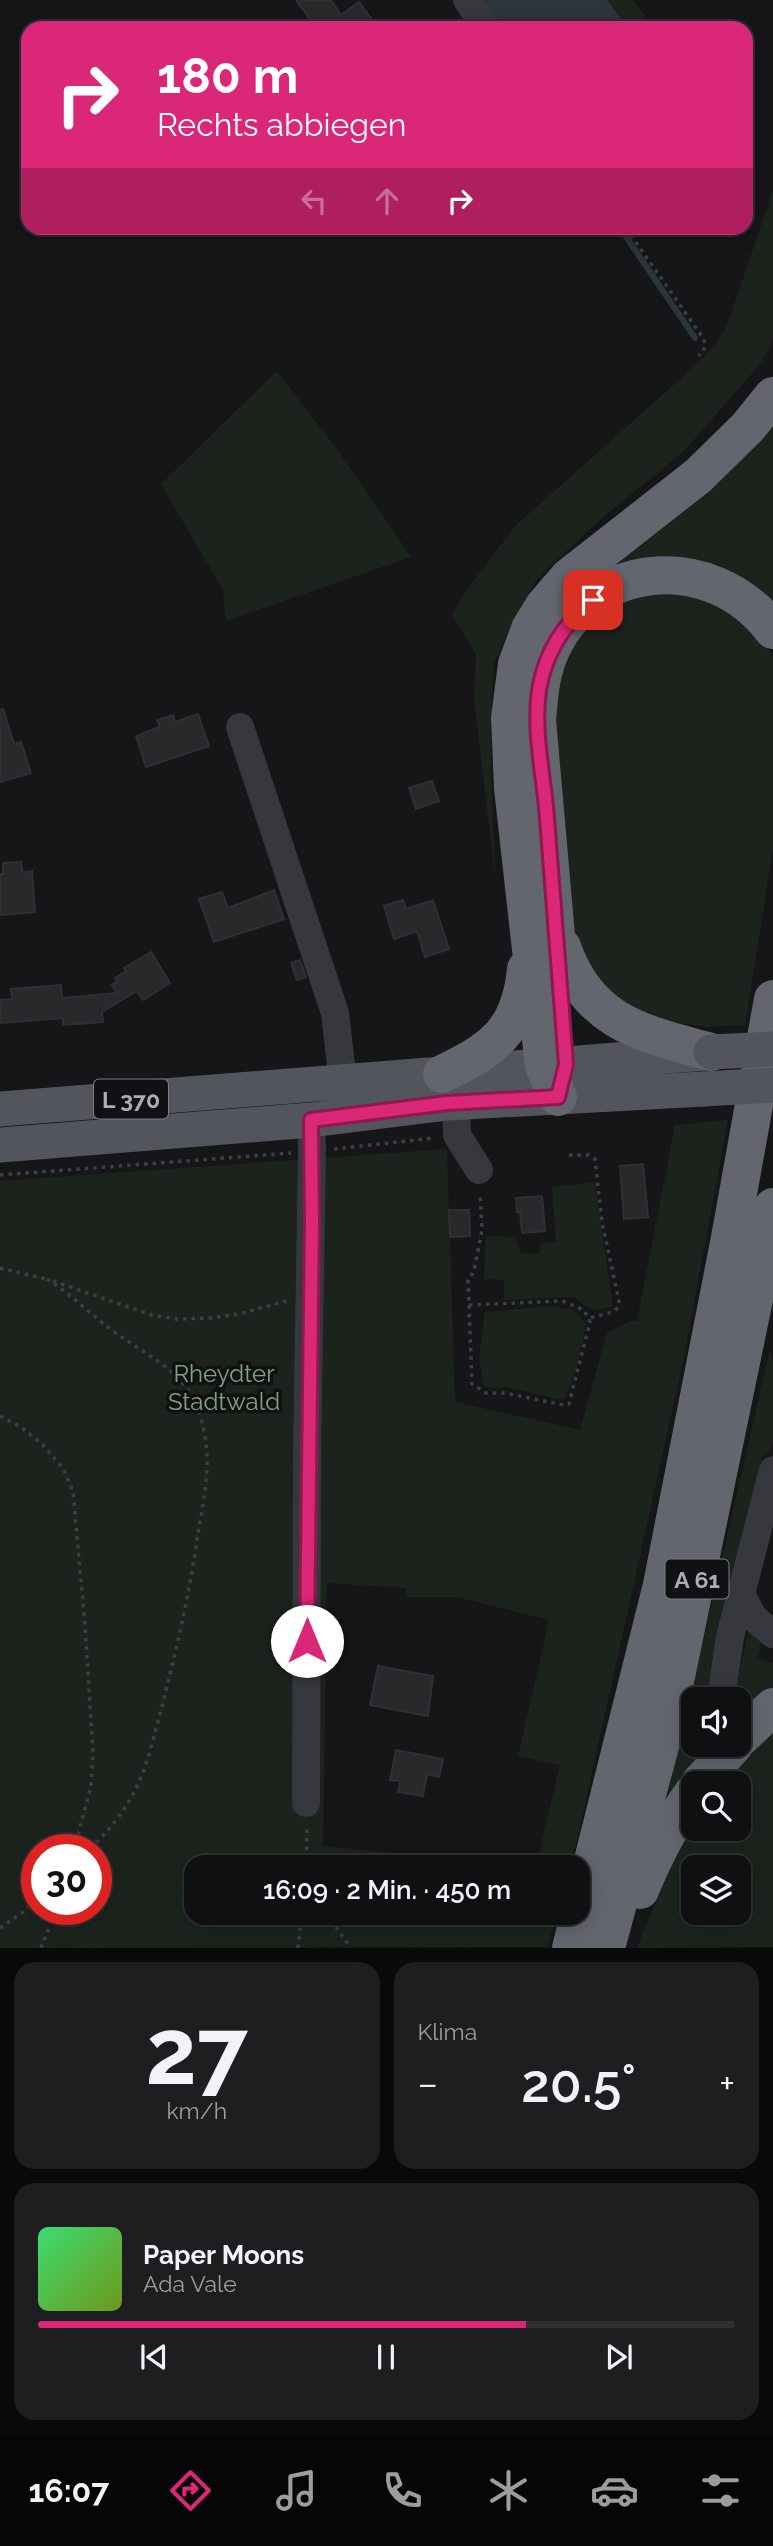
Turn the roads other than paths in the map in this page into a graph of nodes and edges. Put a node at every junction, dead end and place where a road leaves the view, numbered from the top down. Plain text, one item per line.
1 (467, 0) edge
2 (481, 21) edge
3 (773, 396) edge
4 (773, 630) edge
5 (239, 732) dead end
6 (543, 930) junction
7 (773, 999) edge
8 (773, 1049) edge
9 (707, 1071) junction
10 (556, 1075) junction
11 (343, 1082) junction
12 (773, 1084) edge
13 (449, 1088) junction
14 (0, 1109) edge
15 (312, 1135) junction
16 (0, 1145) edge
17 (479, 1170) road end
18 (773, 1208) edge
19 (771, 1483) edge
20 (742, 1596) junction
21 (773, 1634) edge
22 (723, 1687) edge
23 (773, 1707) edge
24 (751, 1728) edge
25 (306, 1802) road end
26 (681, 1809) edge
27 (571, 1948) edge
28 (606, 1948) edge
29 (617, 1948) edge

1 - 2 street
3 - 6 highway
4 - 6 highway
5 - 11 street
6 - 9 highway
6 - 10 highway
6 - 13 highway
7 - 27 highway, A 61
8 - 9 main road, L 370, bridge
9 - 10 main road, L 370
9 - 12 main road, L 370, bridge
10 - 13 main road, L 370
11 - 13 main road, L 370
11 - 14 main road, L 370
13 - 15 main road, L 370
13 - 17 street
15 - 16 main road, L 370
15 - 25 street
18 - 28 highway, A 61
19 - 20 street
20 - 21 street
20 - 22 street
23 - 24 highway
26 - 29 highway

